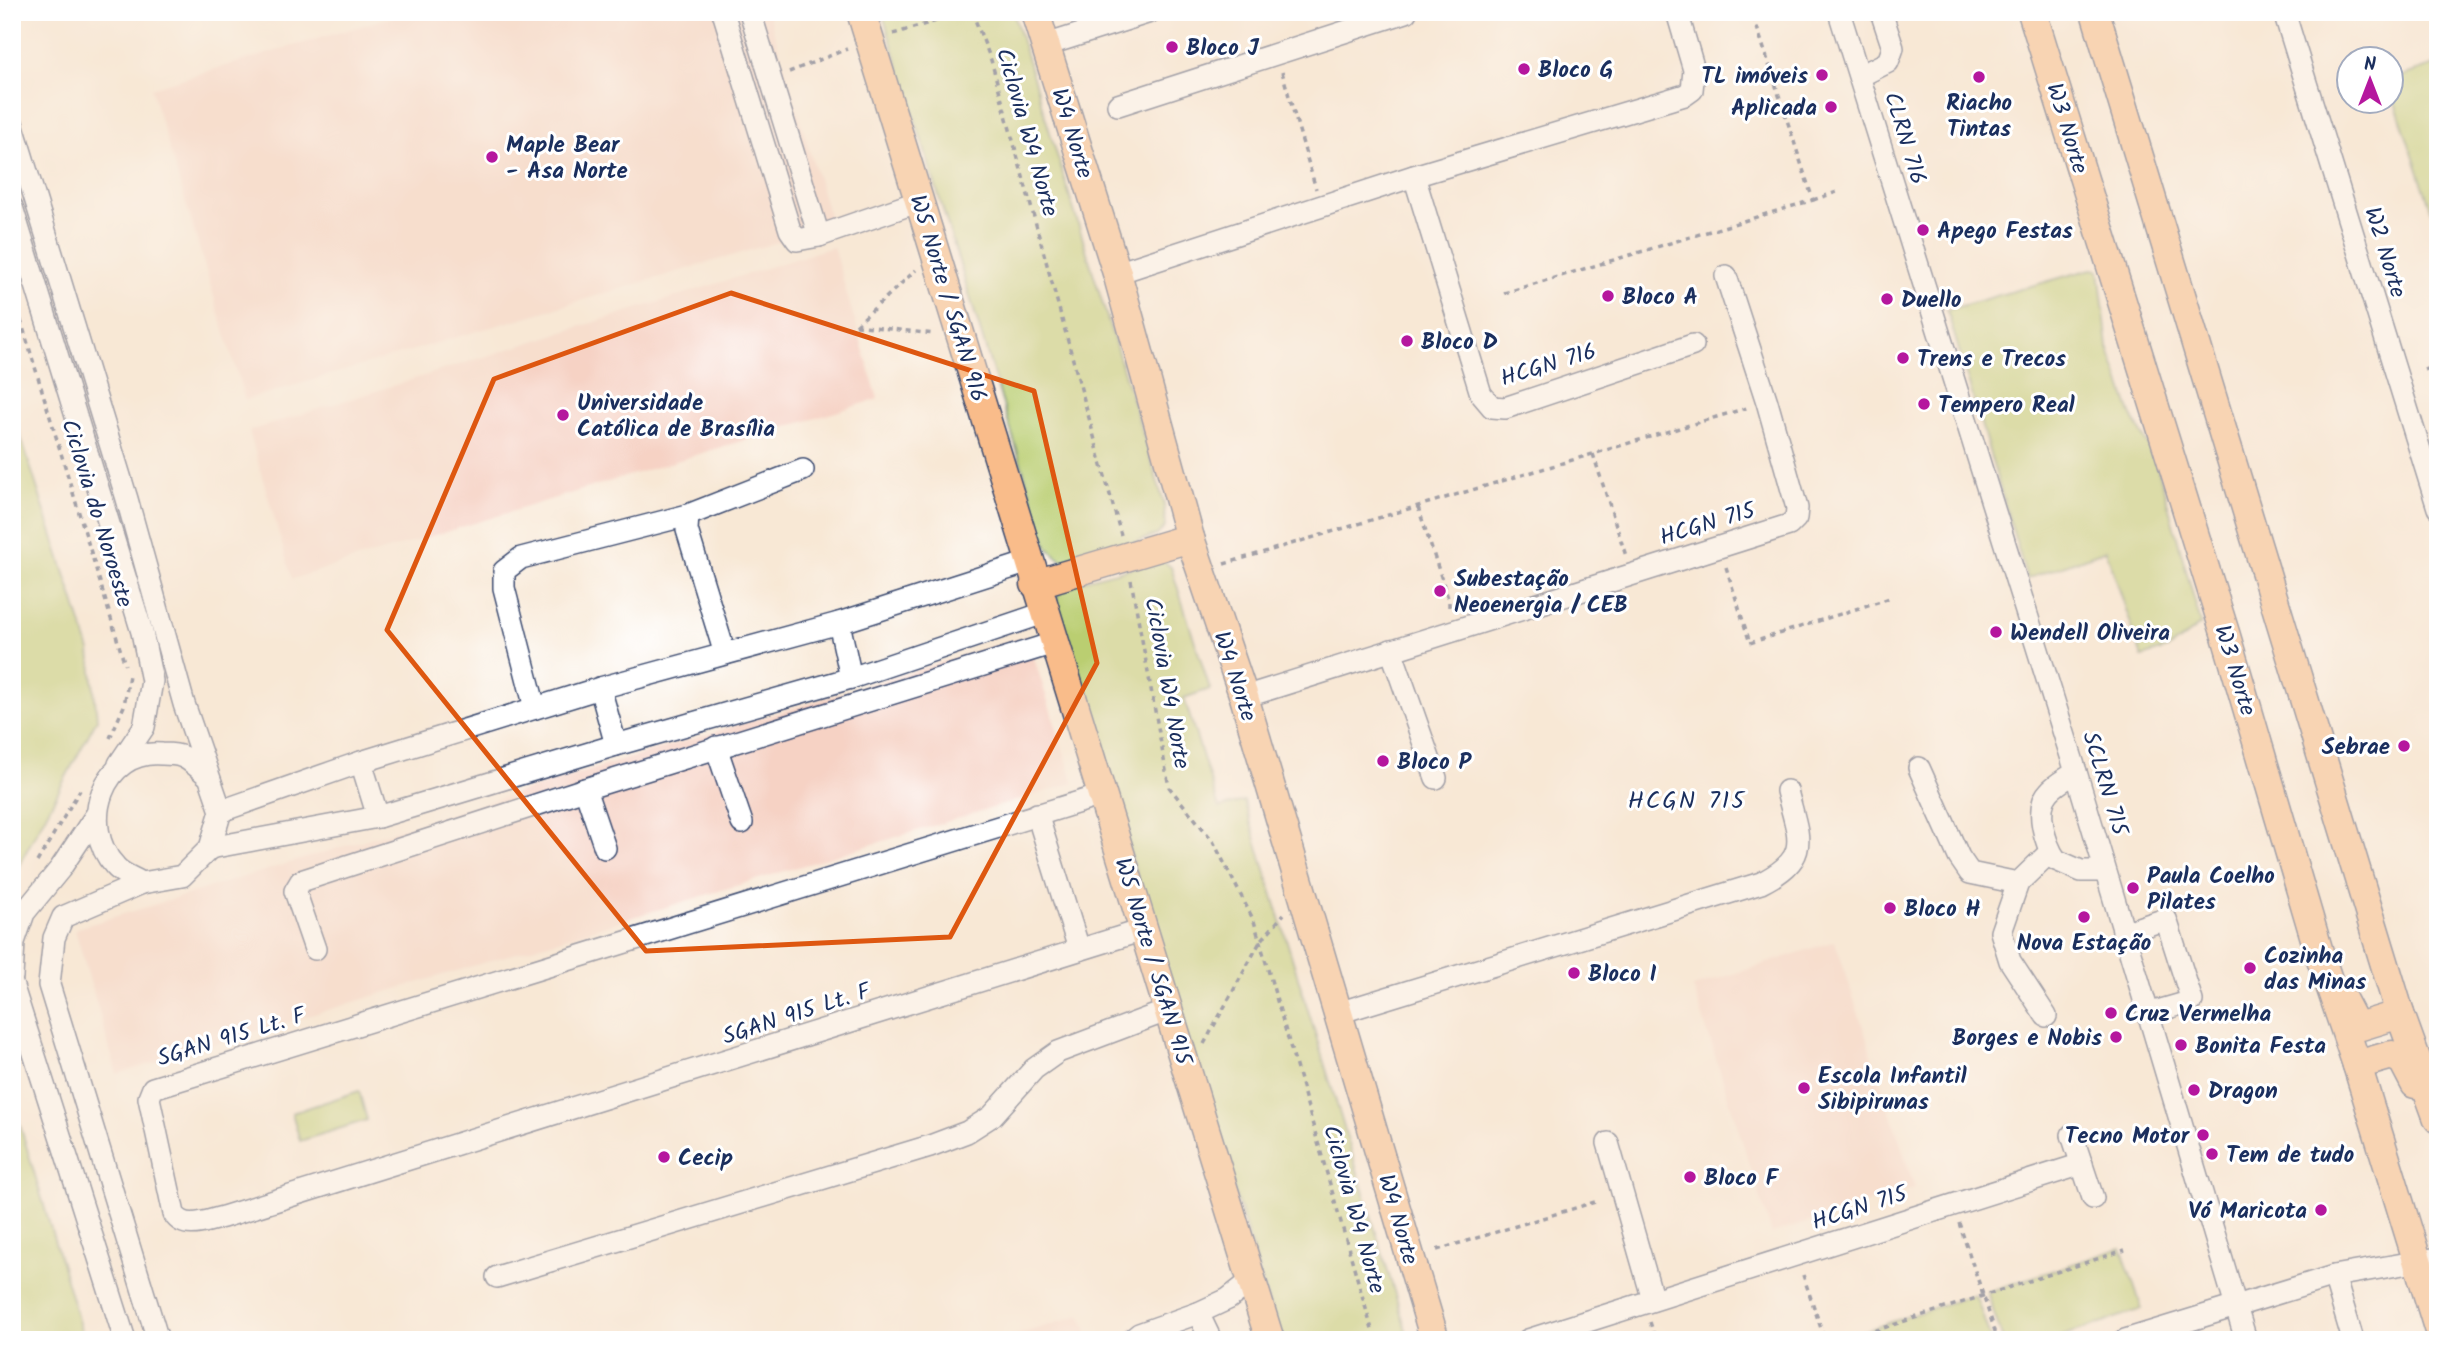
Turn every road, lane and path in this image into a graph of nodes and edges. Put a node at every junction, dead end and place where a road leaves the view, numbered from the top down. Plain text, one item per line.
1 (723, 12) edge
2 (750, 12) edge
3 (861, 12) edge
4 (967, 12) edge
5 (972, 12) edge
6 (1035, 12) edge
7 (1150, 12) edge
8 (1406, 12) edge
9 (1676, 12) edge
10 (1752, 12) edge
11 (1839, 12) edge
12 (1881, 12) edge
13 (2032, 12) edge
14 (2095, 12) edge
15 (2284, 12) edge
16 (881, 38) dead end
17 (1046, 45) junction
18 (849, 48) dead end
19 (1277, 53) junction
20 (1860, 76) junction
21 (770, 79) junction
22 (1118, 105) dead end
23 (12, 123) edge
24 (1415, 176) junction
25 (1837, 192) dead end
26 (1813, 200) junction
27 (920, 201) junction
28 (1321, 206) junction
29 (12, 207) edge
30 (819, 236) junction
31 (935, 252) junction
32 (1117, 273) junction
33 (1726, 276) dead end
34 (1923, 279) joint
35 (12, 292) edge
36 (1504, 293) dead end
37 (962, 337) junction
38 (1693, 345) dead end
39 (2438, 365) edge
40 (2424, 370) dead end
41 (1768, 402) junction
42 (1593, 454) junction
43 (803, 470) dead end
44 (1418, 507) junction
45 (2438, 508) edge
46 (688, 515) junction
47 (1189, 538) junction
48 (1127, 556) junction
49 (1724, 562) dead end
50 (1202, 571) junction
51 (1032, 573) junction
52 (1632, 573) junction
53 (1890, 598) dead end
54 (1044, 613) junction
55 (839, 623) junction
56 (1454, 629) junction
57 (1054, 643) junction
58 (1391, 650) junction
59 (725, 654) junction
60 (851, 678) junction
61 (600, 688) junction
62 (1244, 697) junction
63 (535, 708) junction
64 (106, 745) dead end
65 (616, 745) junction
66 (716, 747) junction
67 (361, 762) junction
68 (117, 766) junction
69 (1919, 768) dead end
70 (2076, 772) junction
71 (209, 776) junction
72 (1436, 778) dead end
73 (82, 787) dead end
74 (585, 789) junction
75 (1787, 791) dead end
76 (1102, 795) junction
77 (221, 811) junction
78 (1037, 814) junction
79 (96, 815) junction
80 (378, 817) junction
81 (743, 823) dead end
82 (210, 848) junction
83 (605, 848) dead end
84 (2050, 852) junction
85 (34, 867) dead end
86 (2105, 871) junction
87 (142, 883) junction
88 (2018, 883) junction
89 (1301, 894) junction
90 (1143, 930) junction
91 (2123, 933) junction
92 (1260, 942) junction
93 (315, 949) dead end
94 (1079, 949) junction
95 (2321, 959) junction
96 (12, 976) edge
97 (12, 984) edge
98 (1169, 1010) junction
99 (1338, 1013) junction
100 (2147, 1014) junction
101 (2400, 1014) junction
102 (2046, 1016) dead end
103 (2357, 1065) junction
104 (1189, 1072) junction
105 (2438, 1119) edge
106 (2438, 1126) edge
107 (2072, 1135) dead end
108 (1608, 1143) dead end
109 (2082, 1164) junction
110 (2093, 1198) dead end
111 (1595, 1202) dead end
112 (1955, 1211) dead end
113 (1437, 1250) dead end
114 (2125, 1250) dead end
115 (2428, 1259) edge
116 (1802, 1271) dead end
117 (2334, 1276) junction
118 (497, 1277) dead end
119 (1251, 1280) junction
120 (1984, 1295) junction
121 (1653, 1300) junction
122 (2236, 1303) junction
123 (1198, 1313) junction
124 (2438, 1328) edge
125 (125, 1340) edge
126 (158, 1340) edge
127 (1132, 1340) edge
128 (1211, 1340) edge
129 (1270, 1340) edge
130 (1375, 1340) edge
131 (1435, 1340) edge
132 (1528, 1340) edge
133 (1825, 1340) edge
134 (1846, 1340) edge
135 (1998, 1340) edge
136 (2125, 1340) edge
137 (2246, 1340) edge
138 (2353, 1340) edge

1 - 30 street
2 - 21 street
3 - 27 main road, W5 Norte / SGAN 916
4 - 16 path
5 - 48 path, Ciclovia W4 Norte
6 - 17 main road, W4 Norte
7 - 17 street
8 - 19 street
9 - 24 street
10 - 26 path
11 - 20 street, CLRN 716
12 - 20 street
13 - 95 main road, W3 Norte
14 - 101 main road
15 - 45 street, W2 Norte
17 - 32 main road, W4 Norte
18 - 21 path
19 - 22 street
19 - 28 path
20 - 34 street, CLRN 716
21 - 30 street
23 - 71 street
24 - 28 street
24 - 38 street, HCGN 716
25 - 26 path
26 - 36 path
27 - 30 street
27 - 31 main road, W5 Norte / SGAN 916
28 - 32 street
29 - 68 street
31 - 37 main road, W5 Norte / SGAN 916
31 - 37 path
32 - 47 main road, W4 Norte
33 - 41 street, HCGN 715
34 - 70 street, SCLRN 715
35 - 64 path, Ciclovia do Noroeste
37 - 51 main road, W5 Norte / SGAN 916
39 - 40 path
41 - 42 path
41 - 52 street, HCGN 715
42 - 44 path
42 - 52 path
43 - 46 street
44 - 50 path
44 - 56 path
46 - 59 street
46 - 63 street
47 - 48 main road
47 - 50 main road, W4 Norte
48 - 51 main road
48 - 92 path, Ciclovia W4 Norte
49 - 53 path
50 - 62 main road, W4 Norte
51 - 54 main road, W5 Norte / SGAN 915
51 - 55 street
52 - 56 street, HCGN 715
54 - 57 main road, W5 Norte / SGAN 915
54 - 60 street
55 - 59 street
55 - 60 street
56 - 58 street, HCGN 715
57 - 66 street
57 - 76 main road, W5 Norte / SGAN 915
58 - 62 street, HCGN 715
58 - 72 street
59 - 61 street
60 - 65 street
61 - 63 street
61 - 65 street
62 - 89 main road, W4 Norte
63 - 67 street
65 - 80 street
66 - 74 street
66 - 81 street
67 - 77 street
67 - 80 street
68 - 71 street
68 - 79 street
69 - 88 street
70 - 84 street
70 - 86 street, SCLRN 715
71 - 77 street
73 - 85 path
74 - 83 street
74 - 93 street
75 - 99 street
76 - 78 street
76 - 90 main road, W5 Norte / SGAN 915
77 - 82 street
78 - 94 street
78 - 94 street, SGAN 915 Lt. F
79 - 87 street
79 - 96 street
80 - 82 street
82 - 87 street
84 - 86 street
84 - 88 street
86 - 91 street, SCLRN 715
87 - 126 street
88 - 102 street
89 - 92 path
89 - 99 main road, W4 Norte
90 - 94 street
90 - 98 main road, W5 Norte / SGAN 915
91 - 100 street, SCLRN 715
91 - 100 street
92 - 104 path
92 - 130 path, Ciclovia W4 Norte
95 - 101 main road
95 - 103 main road, W3 Norte
97 - 125 street
98 - 104 main road, W5 Norte / SGAN 915
98 - 118 street
99 - 131 main road, W4 Norte
100 - 122 street, SCLRN 715
101 - 105 main road
103 - 106 main road
103 - 115 main road, W3 Norte
104 - 119 main road, W5 Norte / SGAN 915
107 - 109 street
108 - 121 street
109 - 110 street
109 - 121 street, HCGN 715
111 - 113 path
112 - 120 path
114 - 120 path
115 - 117 street
115 - 124 main road, W3 Norte
116 - 133 path
117 - 122 street
117 - 138 street
119 - 123 street
119 - 129 main road, W5 Norte / SGAN 915
120 - 134 path
120 - 135 path
121 - 132 street, HCGN 715
122 - 136 street
122 - 137 street, SCLRN 715
123 - 127 street
123 - 128 street

